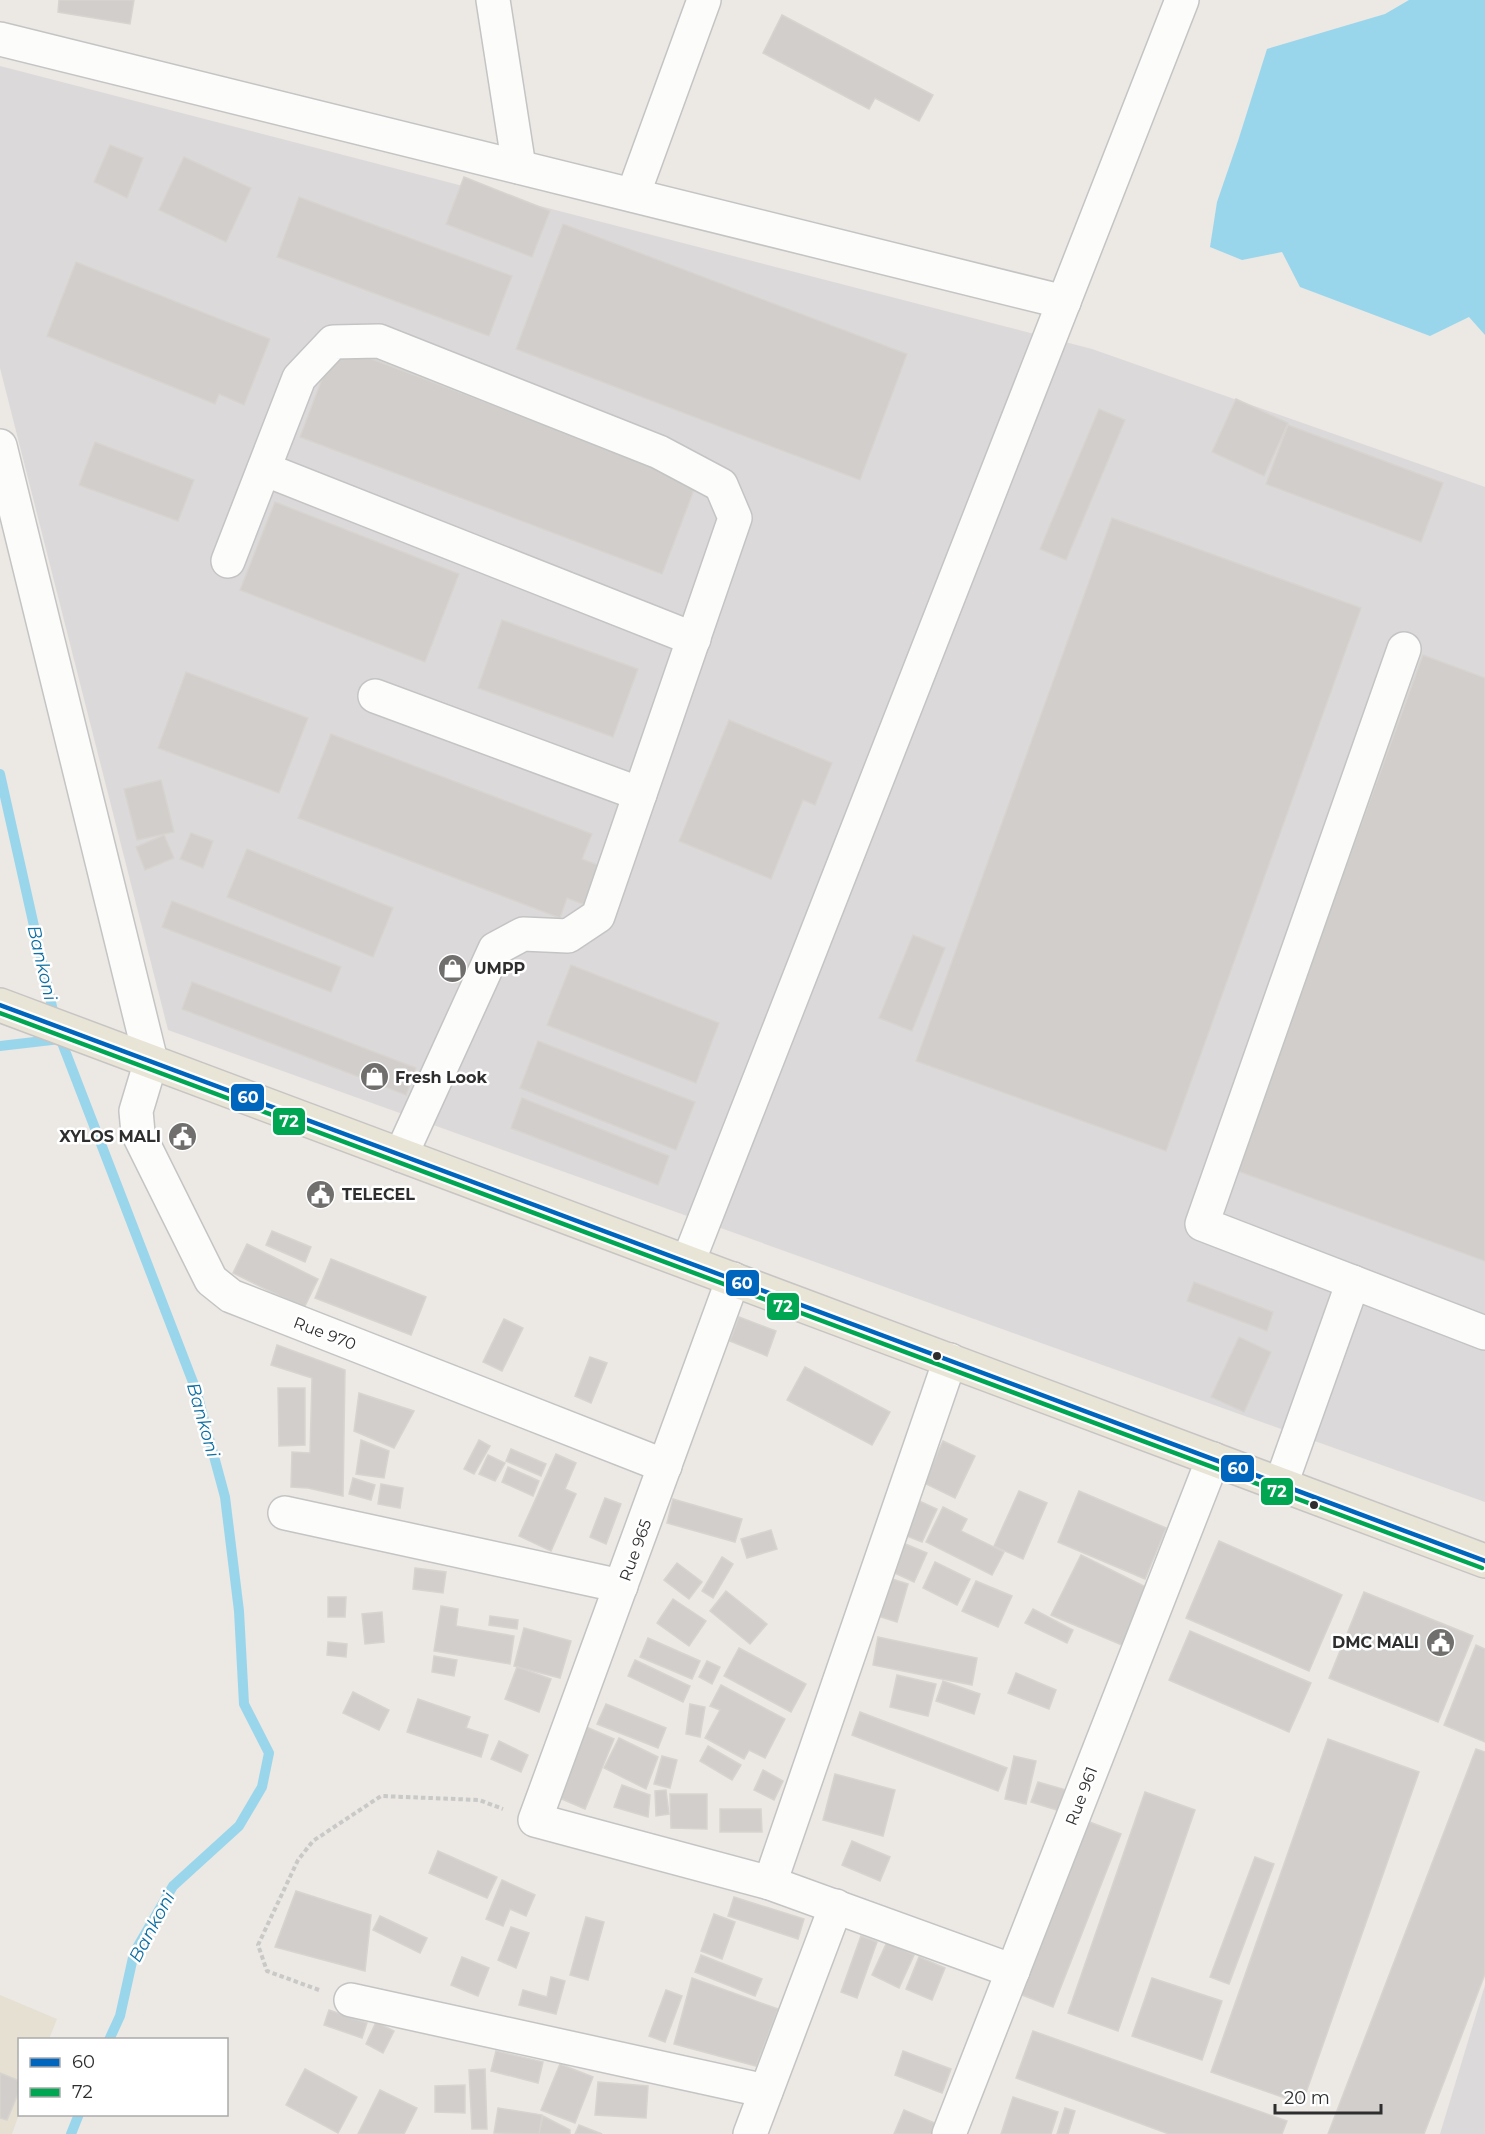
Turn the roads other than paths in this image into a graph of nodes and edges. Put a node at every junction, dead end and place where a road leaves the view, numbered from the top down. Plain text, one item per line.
1 (493, 0) edge
2 (704, 0) edge
3 (1182, 0) edge
4 (0, 39) edge
5 (519, 167) junction
6 (633, 195) junction
7 (1064, 302) junction
8 (0, 446) edge
9 (264, 469) junction
10 (228, 561) dead end
11 (694, 639) junction
12 (1404, 649) dead end
13 (375, 696) dead end
14 (640, 794) junction
15 (0, 1005) edge
16 (151, 1061) junction
17 (401, 1155) junction
18 (688, 1262) junction
19 (733, 1279) junction
20 (1353, 1282) junction
21 (1485, 1333) edge
22 (950, 1360) junction
23 (1213, 1459) junction
24 (665, 1467) junction
25 (1281, 1484) junction
26 (285, 1513) dead end
27 (1485, 1561) edge
28 (621, 1586) junction
29 (770, 1882) junction
30 (836, 1906) junction
31 (1013, 1971) junction
32 (351, 2000) road end
33 (766, 2091) junction
34 (750, 2134) edge
35 (949, 2134) edge

1 - 5 street
2 - 6 street
3 - 7 street
4 - 5 street
5 - 6 street
6 - 7 street
7 - 18 street
8 - 16 street
9 - 10 street
9 - 11 street
9 - 11 street
11 - 14 street
12 - 20 street
13 - 14 street
14 - 17 street
15 - 16 main road
16 - 17 main road
16 - 24 street, Rue 970
17 - 18 main road
18 - 19 main road
19 - 22 main road
19 - 24 street, Rue 965
20 - 21 street
20 - 25 street
22 - 23 main road
22 - 29 street
23 - 25 main road
23 - 31 street, Rue 961
24 - 28 street, Rue 965
25 - 27 main road
26 - 28 street
28 - 29 street, Rue 965
29 - 30 street
30 - 31 street
30 - 33 street
31 - 35 street, Rue 961
32 - 33 street
33 - 34 street

